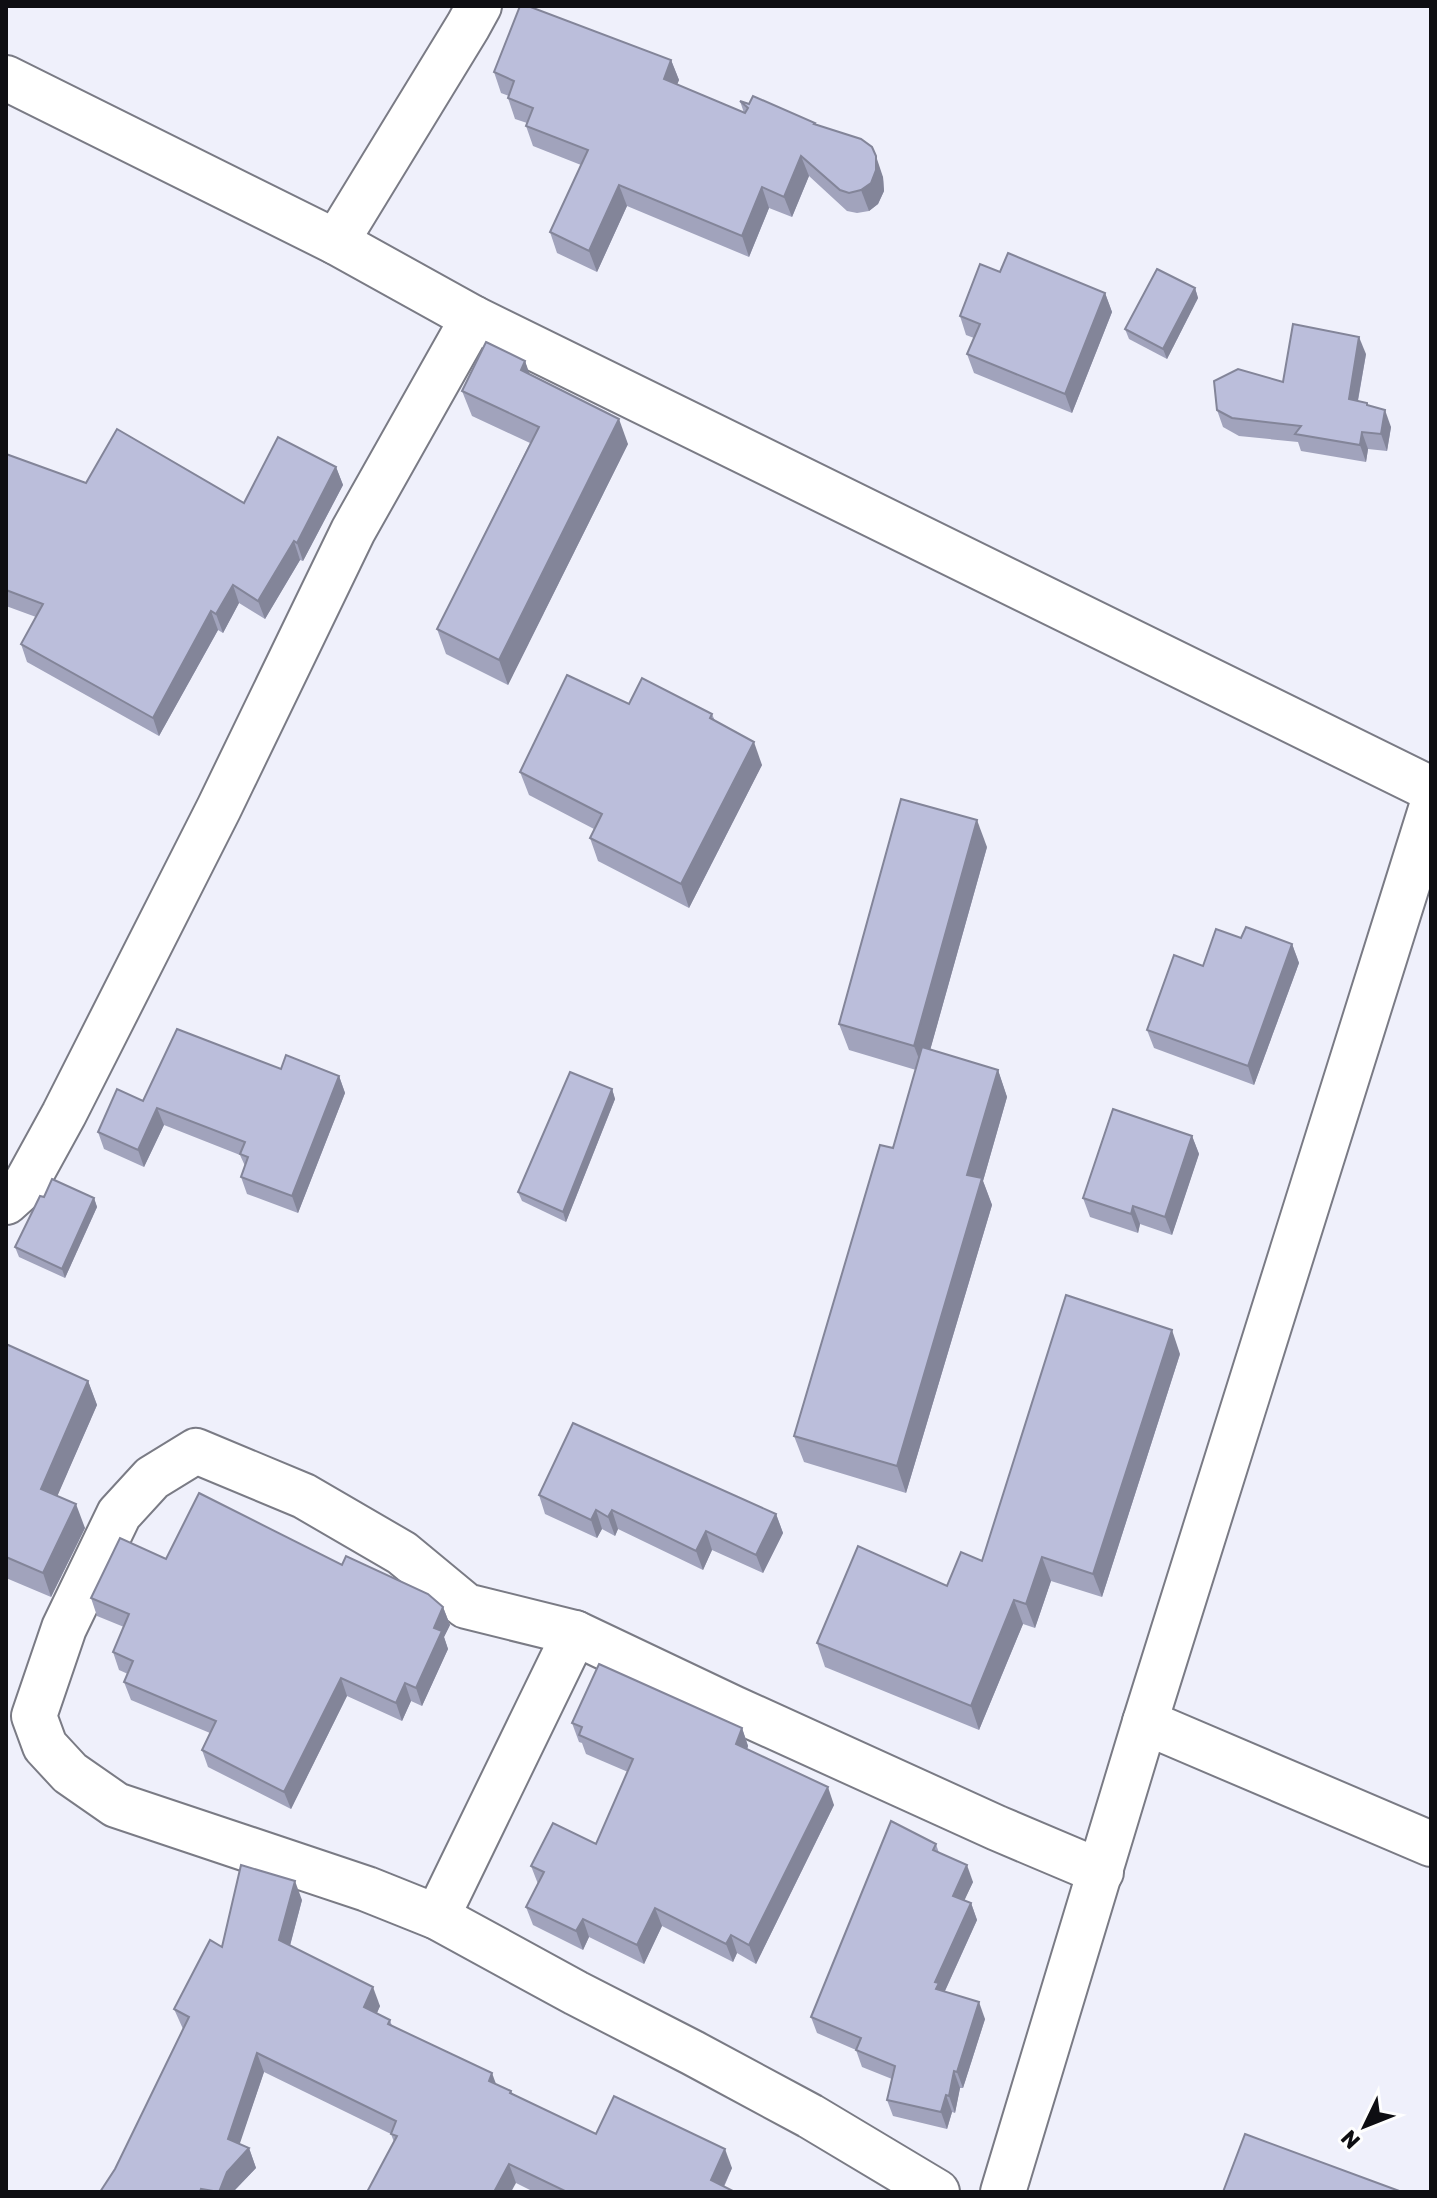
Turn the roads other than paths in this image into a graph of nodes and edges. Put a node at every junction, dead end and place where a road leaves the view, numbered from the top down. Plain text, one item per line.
1 (479, 6) edge
2 (6, 78) edge
3 (336, 242) junction
4 (473, 318) junction
5 (1431, 789) edge
6 (1431, 809) edge
7 (6, 1202) edge
8 (575, 1633) junction
9 (1145, 1722) junction
10 (1431, 1844) edge
11 (1101, 1872) junction
12 (437, 1917) junction
13 (937, 2192) edge
14 (1003, 2192) edge

1 - 3 street
2 - 3 street
3 - 4 street
4 - 5 street
4 - 7 street
6 - 9 street
8 - 11 street
8 - 12 street
8 - 12 street
9 - 10 street
9 - 11 street
11 - 14 street
12 - 13 street

